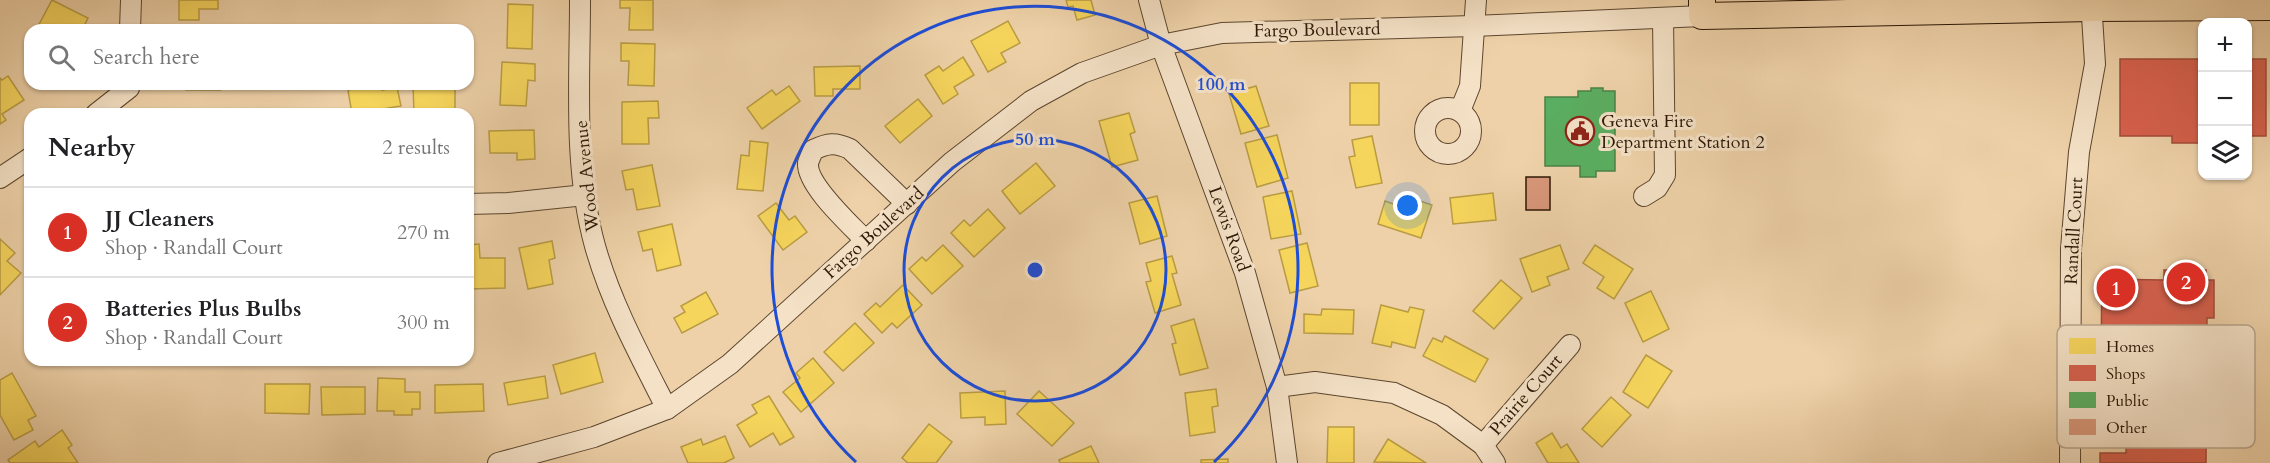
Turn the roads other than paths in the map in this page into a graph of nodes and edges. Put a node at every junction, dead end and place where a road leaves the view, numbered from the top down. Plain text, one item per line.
1 (131, 0) edge
2 (580, 0) edge
3 (1149, 0) edge
4 (1476, 0) edge
5 (2091, 4) edge
6 (1882, 6) edge
7 (2270, 7) edge
8 (1702, 8) edge
9 (1663, 18) junction
10 (130, 24) edge
11 (1473, 26) junction
12 (1161, 45) junction
13 (126, 90) edge
14 (104, 108) edge
15 (1460, 111) dead end
16 (24, 162) edge
17 (0, 178) edge
18 (585, 195) junction
19 (1644, 196) dead end
20 (474, 204) edge
21 (907, 204) junction
22 (866, 241) junction
23 (2071, 325) edge
24 (1570, 345) dead end
25 (1277, 387) junction
26 (667, 409) junction
27 (1483, 445) junction
28 (2070, 448) edge
29 (498, 463) edge
30 (1287, 463) edge
31 (1495, 463) edge
32 (2070, 463) edge

1 - 10 street
2 - 18 street, Wood Avenue
3 - 12 street, Lewis Road
4 - 11 street
5 - 6 main road, Fargo Boulevard
5 - 7 main road, Fargo Boulevard
5 - 23 street, Randall Court
6 - 8 main road, Fargo Boulevard
8 - 9 street, Fargo Boulevard
9 - 11 street, Fargo Boulevard
9 - 19 street
11 - 12 street, Fargo Boulevard
11 - 15 street
12 - 21 street, Fargo Boulevard
12 - 25 street, Lewis Road
13 - 14 street
16 - 17 street
18 - 20 street
18 - 26 street, Wood Avenue
21 - 22 street, Fargo Boulevard
21 - 22 street
22 - 26 street, Fargo Boulevard
24 - 27 street, Prairie Court
25 - 27 street
25 - 30 street, Lewis Road
26 - 29 street, Fargo Boulevard
27 - 31 street
28 - 32 street, Randall Court

